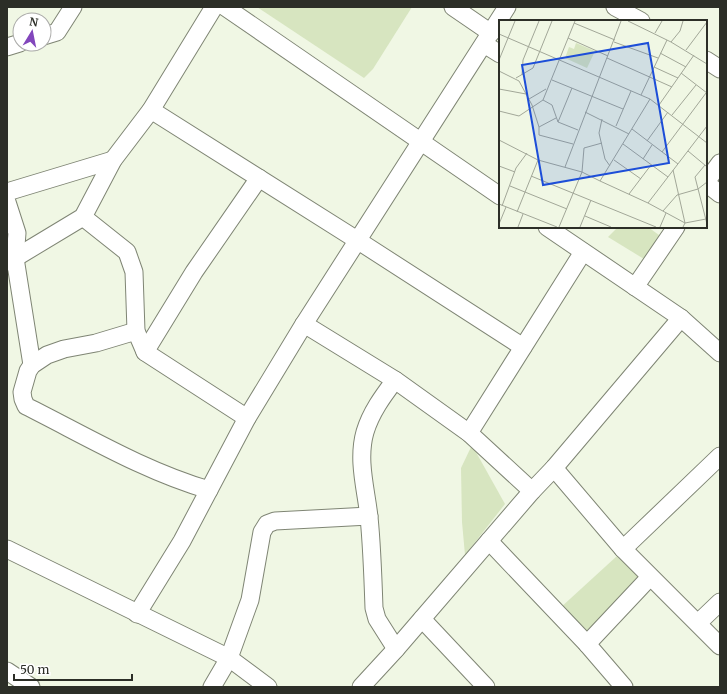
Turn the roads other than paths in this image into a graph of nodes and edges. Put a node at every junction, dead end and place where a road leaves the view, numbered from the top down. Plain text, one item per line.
1 (73, 7) edge
2 (214, 7) edge
3 (225, 7) edge
4 (453, 7) edge
5 (507, 7) edge
6 (615, 7) edge
7 (499, 20) edge
8 (499, 20) edge
9 (639, 20) edge
10 (52, 34) edge
11 (488, 38) junction
12 (499, 53) edge
13 (707, 61) edge
14 (720, 69) edge
15 (151, 110) junction
16 (420, 142) junction
17 (113, 160) junction
18 (720, 163) edge
19 (259, 178) junction
20 (707, 182) edge
21 (707, 184) edge
22 (7, 192) edge
23 (720, 194) edge
24 (499, 195) edge
25 (7, 202) edge
26 (83, 217) junction
27 (547, 228) edge
28 (675, 228) edge
29 (357, 240) junction
30 (583, 252) junction
31 (11, 260) edge
32 (635, 287) junction
33 (681, 318) junction
34 (304, 324) junction
35 (136, 331) junction
36 (523, 348) junction
37 (145, 352) junction
38 (720, 353) edge
39 (32, 365) junction
40 (395, 380) junction
41 (247, 418) junction
42 (469, 433) junction
43 (720, 456) edge
44 (554, 468) junction
45 (209, 490) junction
46 (532, 491) junction
47 (369, 516) junction
48 (489, 541) junction
49 (7, 548) edge
50 (624, 549) junction
51 (650, 577) junction
52 (720, 602) edge
53 (137, 614) junction
54 (422, 619) junction
55 (698, 623) junction
56 (587, 644) junction
57 (720, 646) edge
58 (396, 649) junction
59 (230, 658) junction
60 (212, 687) edge
61 (268, 687) edge
62 (361, 687) edge
63 (486, 687) edge
64 (624, 687) edge

1 - 10 street
2 - 15 street
3 - 16 street
4 - 11 street
5 - 7 street
6 - 9 street
8 - 11 street
11 - 12 street
11 - 16 street
13 - 14 street
15 - 17 street
15 - 19 street
16 - 24 street
16 - 29 street
17 - 22 street
17 - 26 street
18 - 20 street
19 - 29 street
19 - 37 street
21 - 23 street
25 - 31 street
26 - 31 street
26 - 35 street
27 - 30 street
28 - 32 street
29 - 34 street
29 - 36 street
30 - 32 street
30 - 36 street
31 - 39 street
32 - 33 street
33 - 38 street
33 - 44 street
34 - 40 street
34 - 41 street
35 - 37 street
35 - 39 street
36 - 42 street
37 - 41 street
39 - 45 street
40 - 42 street
40 - 47 street
41 - 45 street
42 - 46 street
43 - 50 street
44 - 46 street
44 - 50 street
45 - 53 street
46 - 48 street
47 - 58 street
47 - 59 street
48 - 54 street
48 - 56 street
49 - 53 street
50 - 51 street
51 - 55 street
51 - 56 street
52 - 55 street
53 - 59 street
54 - 58 street
54 - 63 street
55 - 57 street
56 - 64 street
58 - 62 street
59 - 60 street
59 - 61 street

